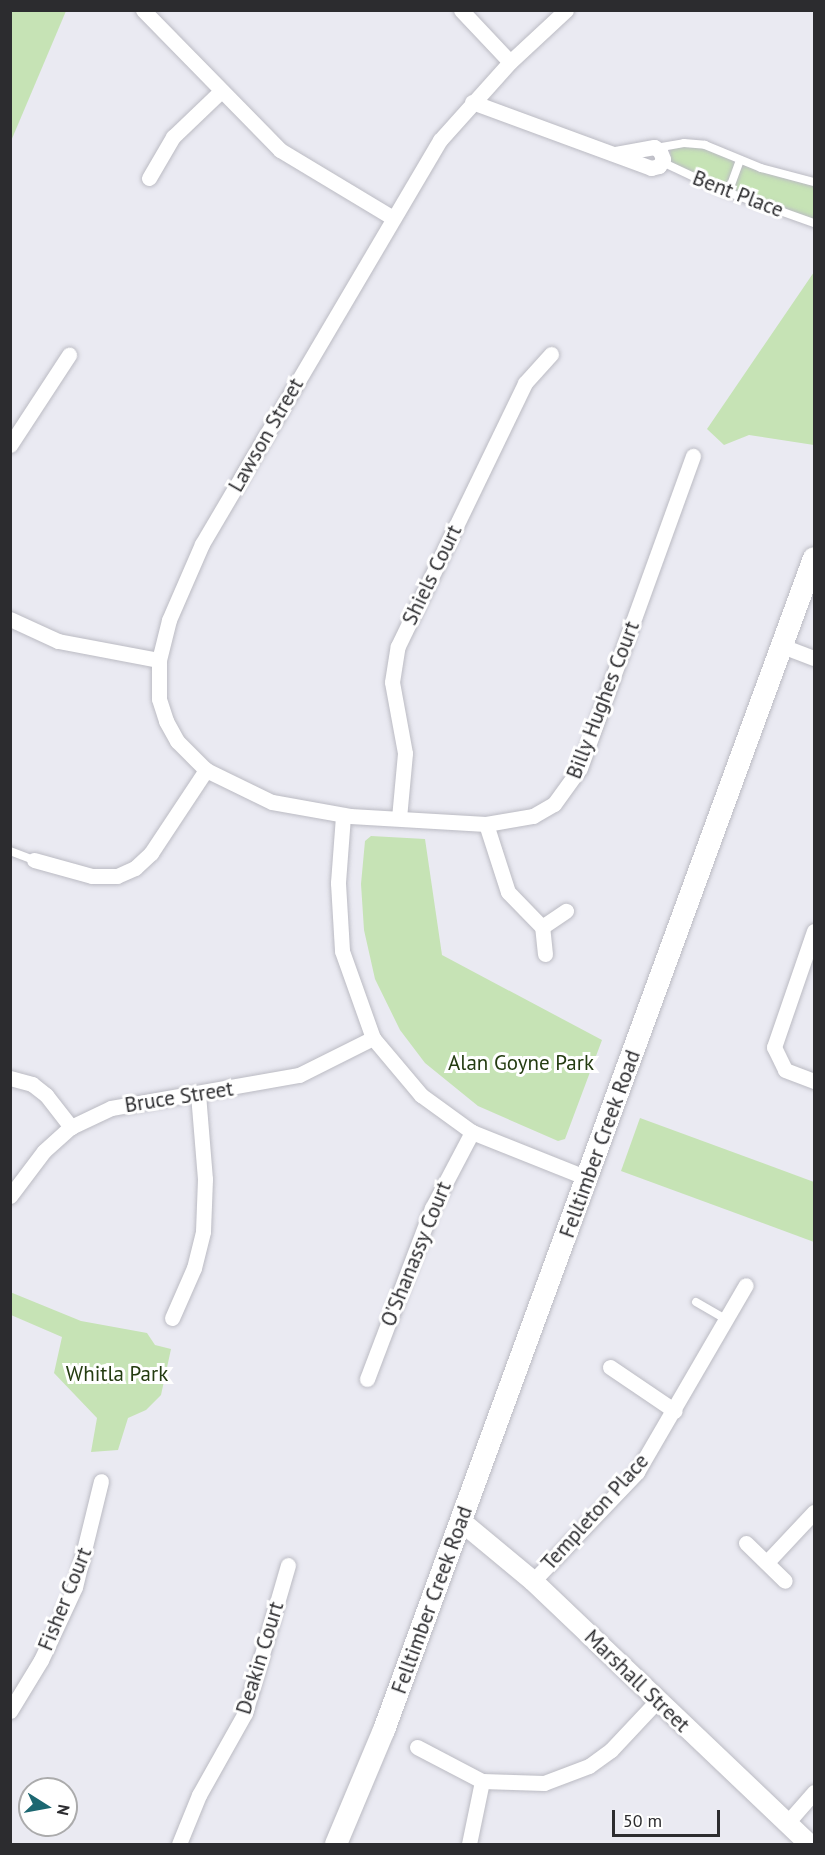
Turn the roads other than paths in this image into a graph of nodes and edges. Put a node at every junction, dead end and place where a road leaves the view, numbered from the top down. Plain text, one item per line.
1 (143, 10) edge
2 (461, 10) edge
3 (566, 10) edge
4 (510, 63) junction
5 (220, 92) junction
6 (472, 102) junction
7 (659, 155) junction
8 (740, 160) junction
9 (149, 178) dead end
10 (814, 182) edge
11 (728, 193) junction
12 (393, 218) junction
13 (814, 223) edge
14 (551, 354) dead end
15 (69, 355) dead end
16 (10, 445) edge
17 (693, 456) dead end
18 (814, 558) edge
19 (10, 619) edge
20 (782, 646) junction
21 (814, 658) edge
22 (159, 660) junction
23 (206, 770) junction
24 (343, 816) junction
25 (399, 818) junction
26 (486, 824) junction
27 (10, 851) edge
28 (34, 860) joint
29 (566, 912) dead end
30 (542, 927) junction
31 (814, 932) edge
32 (545, 954) dead end
33 (373, 1038) junction
34 (10, 1078) edge
35 (814, 1081) edge
36 (198, 1094) junction
37 (70, 1127) junction
38 (472, 1132) junction
39 (587, 1178) junction
40 (10, 1196) edge
41 (746, 1286) dead end
42 (696, 1302) dead end
43 (172, 1318) dead end
44 (727, 1320) junction
45 (610, 1367) dead end
46 (367, 1379) dead end
47 (675, 1411) junction
48 (101, 1481) dead end
49 (814, 1512) edge
50 (462, 1522) junction
51 (746, 1543) dead end
52 (767, 1562) junction
53 (288, 1565) dead end
54 (533, 1581) junction
55 (785, 1581) dead end
56 (657, 1701) junction
57 (10, 1711) edge
58 (384, 1730) junction
59 (417, 1747) dead end
60 (482, 1781) junction
61 (814, 1792) edge
62 (787, 1823) junction
63 (178, 1845) edge
64 (336, 1845) edge
65 (352, 1845) edge
66 (470, 1845) edge
67 (809, 1845) edge

1 - 5 street
2 - 4 street
3 - 4 street, Lawson Street
4 - 6 street, Lawson Street
5 - 9 street
5 - 12 street
6 - 7 street, Bent Place
6 - 12 street, Lawson Street
7 - 8 lane, Bent Place
7 - 11 lane, Bent Place
8 - 10 lane, Bent Place
8 - 11 lane
11 - 13 lane, Bent Place
12 - 22 street, Lawson Street
14 - 25 street, Shiels Court
15 - 16 street
17 - 26 street, Billy Hughes Court
18 - 20 main road, Felltimber Creek Road
19 - 22 street
20 - 21 street
20 - 39 main road, Felltimber Creek Road
22 - 23 street, Lawson Street
23 - 24 street, Lawson Street
23 - 28 street
24 - 25 street, Billy Hughes Court
24 - 33 street
25 - 26 street, Billy Hughes Court
26 - 30 street
27 - 28 lane
29 - 30 street
30 - 32 street
31 - 35 street
33 - 36 street, Bruce Street
33 - 38 street
34 - 37 street
36 - 37 street, Bruce Street
36 - 43 street
37 - 40 street, Bruce Street
38 - 39 street
38 - 46 street, O'Shanassy Court
39 - 50 main road, Felltimber Creek Road
41 - 44 street, Templeton Place
42 - 44 lane
44 - 47 street, Templeton Place
45 - 47 street
47 - 54 street, Templeton Place
48 - 57 street, Fisher Court
49 - 52 street
50 - 54 street, Marshall Street
50 - 58 main road, Felltimber Creek Road
51 - 52 street
52 - 55 street
53 - 63 street, Deakin Court
54 - 56 street, Marshall Street
56 - 60 street
56 - 62 street, Marshall Street
58 - 64 main road, Felltimber Creek Road
58 - 65 main road, Felltimber Creek Road
59 - 60 street
60 - 66 street
61 - 62 street
62 - 67 street, Marshall Street

